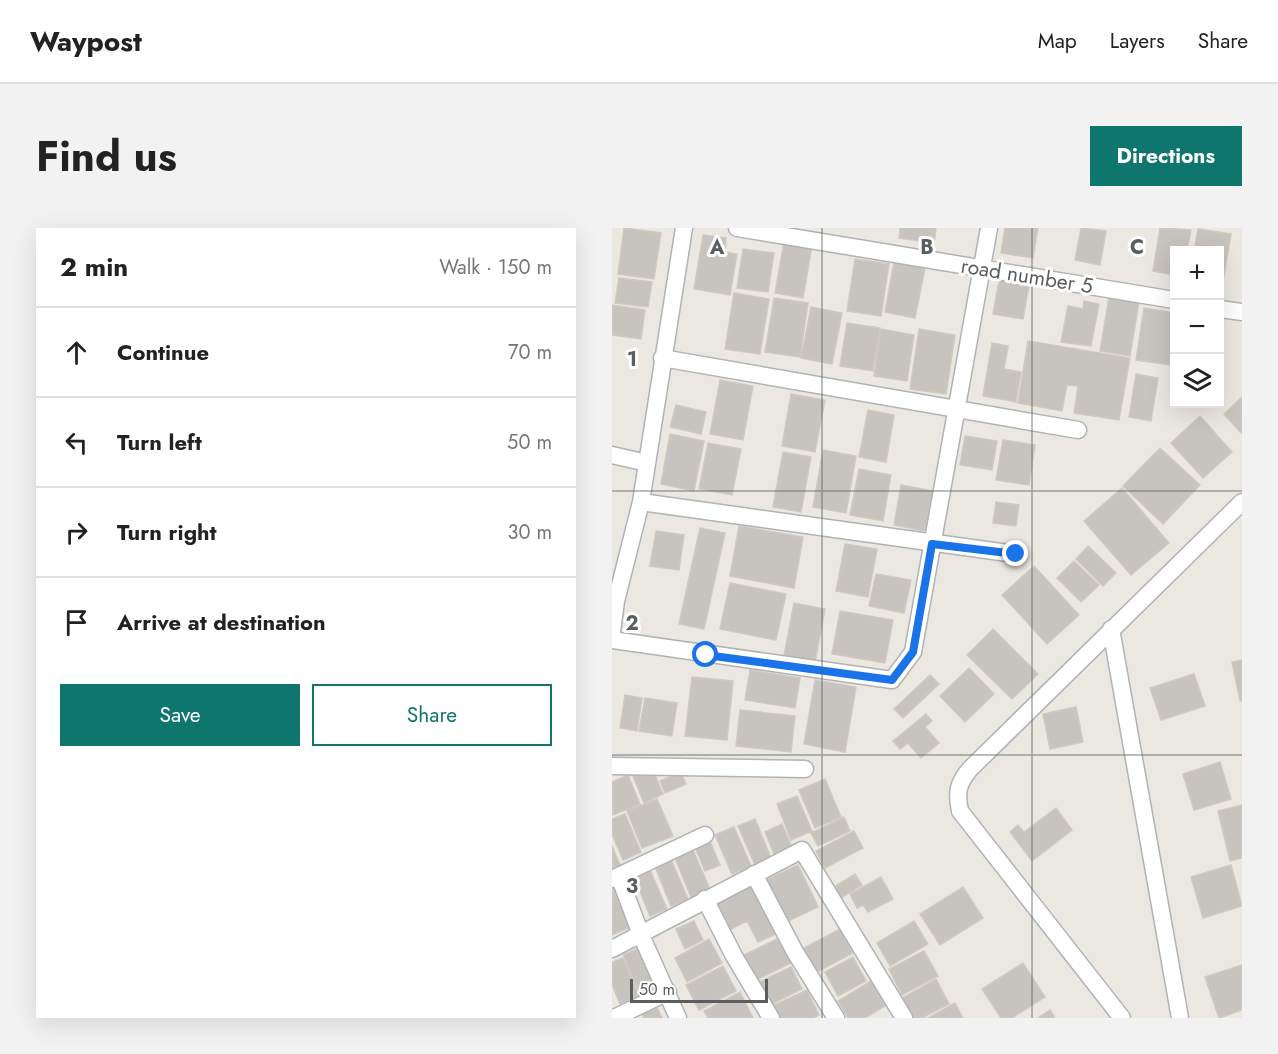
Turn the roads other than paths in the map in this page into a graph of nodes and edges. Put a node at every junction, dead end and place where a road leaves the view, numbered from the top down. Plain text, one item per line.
1 (684, 228) edge
2 (737, 228) edge
3 (989, 228) edge
4 (981, 268) junction
5 (1170, 299) edge
6 (1224, 310) edge
7 (1242, 312) edge
8 (662, 358) junction
9 (957, 409) junction
10 (1078, 430) dead end
11 (612, 455) edge
12 (647, 463) junction
13 (641, 502) junction
14 (1242, 502) edge
15 (932, 544) junction
16 (1016, 554) dead end
17 (614, 601) edge
18 (1111, 629) junction
19 (612, 632) edge
20 (612, 640) edge
21 (612, 766) edge
22 (805, 769) dead end
23 (705, 835) dead end
24 (754, 874) junction
25 (615, 878) edge
26 (705, 899) junction
27 (641, 935) junction
28 (612, 949) edge
29 (668, 992) junction
30 (614, 1018) edge
31 (678, 1018) edge
32 (771, 1018) edge
33 (836, 1018) edge
34 (904, 1018) edge
35 (1122, 1018) edge
36 (1180, 1018) edge

1 - 8 street
2 - 4 street, road number 5
3 - 4 street
4 - 5 street, road number 5
4 - 9 street
6 - 7 street
8 - 9 street
8 - 12 street
9 - 10 street
9 - 15 street
11 - 12 street
12 - 13 street
13 - 15 street
13 - 17 street
14 - 18 street
15 - 16 street
15 - 20 street
17 - 19 street
18 - 35 street
18 - 36 street
21 - 22 street
23 - 25 street
24 - 26 street
24 - 33 street
24 - 34 street
25 - 27 street
26 - 27 street
26 - 32 street
27 - 28 street
27 - 29 street
29 - 30 street
29 - 31 street

